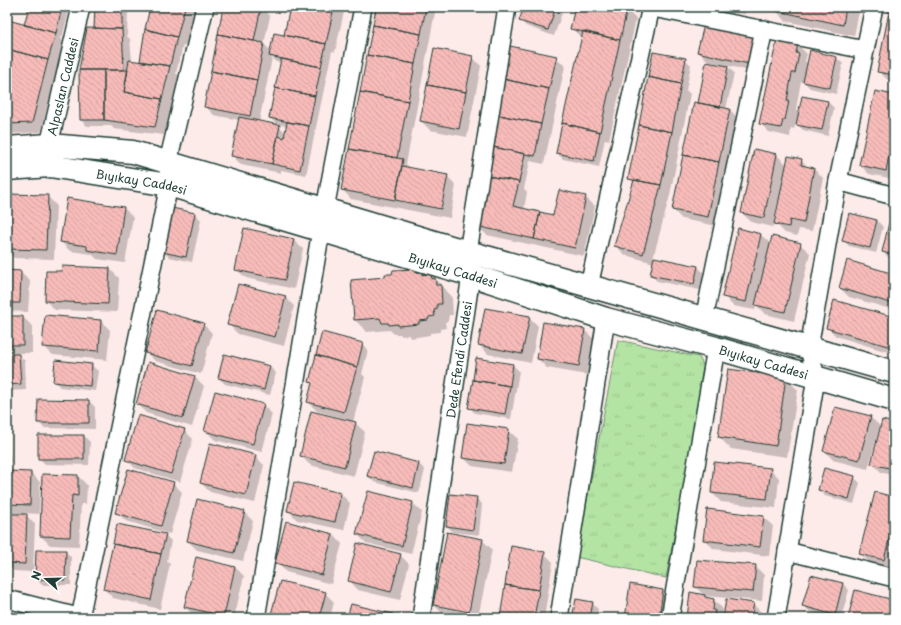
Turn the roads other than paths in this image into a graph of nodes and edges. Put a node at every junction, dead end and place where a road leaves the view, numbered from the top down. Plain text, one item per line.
1 (81, 7) edge
2 (205, 7) edge
3 (363, 7) edge
4 (507, 7) edge
5 (650, 7) edge
6 (874, 7) edge
7 (764, 29) junction
8 (865, 50) junction
9 (7, 148) edge
10 (50, 156) junction
11 (168, 162) junction
12 (7, 170) edge
13 (838, 181) junction
14 (169, 185) junction
15 (894, 196) edge
16 (323, 220) junction
17 (468, 252) junction
18 (471, 275) junction
19 (589, 286) junction
20 (606, 319) junction
21 (704, 319) junction
22 (716, 348) junction
23 (809, 348) junction
24 (894, 372) edge
25 (816, 378) junction
26 (894, 400) edge
27 (787, 551) junction
28 (894, 578) edge
29 (7, 599) edge
30 (81, 618) edge
31 (256, 618) edge
32 (420, 618) edge
33 (559, 618) edge
34 (670, 618) edge
35 (776, 618) edge

1 - 10 street, Alpaslan Caddesi
2 - 11 street
3 - 16 street
4 - 17 street, Dede Efendi Caddesi
5 - 7 street
5 - 19 street
6 - 8 street
7 - 8 street
7 - 21 street
8 - 13 street
9 - 10 street, Bıyıkay Caddesi
10 - 11 street, Bıyıkay Caddesi
10 - 12 street, Bıyıkay Caddesi
10 - 14 street, Bıyıkay Caddesi
11 - 14 street
11 - 16 street, Bıyıkay Caddesi
13 - 15 street
13 - 23 street
14 - 16 street, Bıyıkay Caddesi
14 - 30 street
16 - 17 street, Bıyıkay Caddesi
16 - 18 street, Bıyıkay Caddesi
16 - 31 street
17 - 18 street, Dede Efendi Caddesi
17 - 19 street, Bıyıkay Caddesi
18 - 20 street, Bıyıkay Caddesi
18 - 32 street, Dede Efendi Caddesi
19 - 21 street, Bıyıkay Caddesi
20 - 22 street, Bıyıkay Caddesi
20 - 33 street
21 - 23 street, Bıyıkay Caddesi
22 - 25 street, Bıyıkay Caddesi
22 - 34 street
23 - 24 street, Bıyıkay Caddesi
23 - 25 street
25 - 26 street, Bıyıkay Caddesi
25 - 27 street
27 - 28 street
27 - 35 street
29 - 30 street

